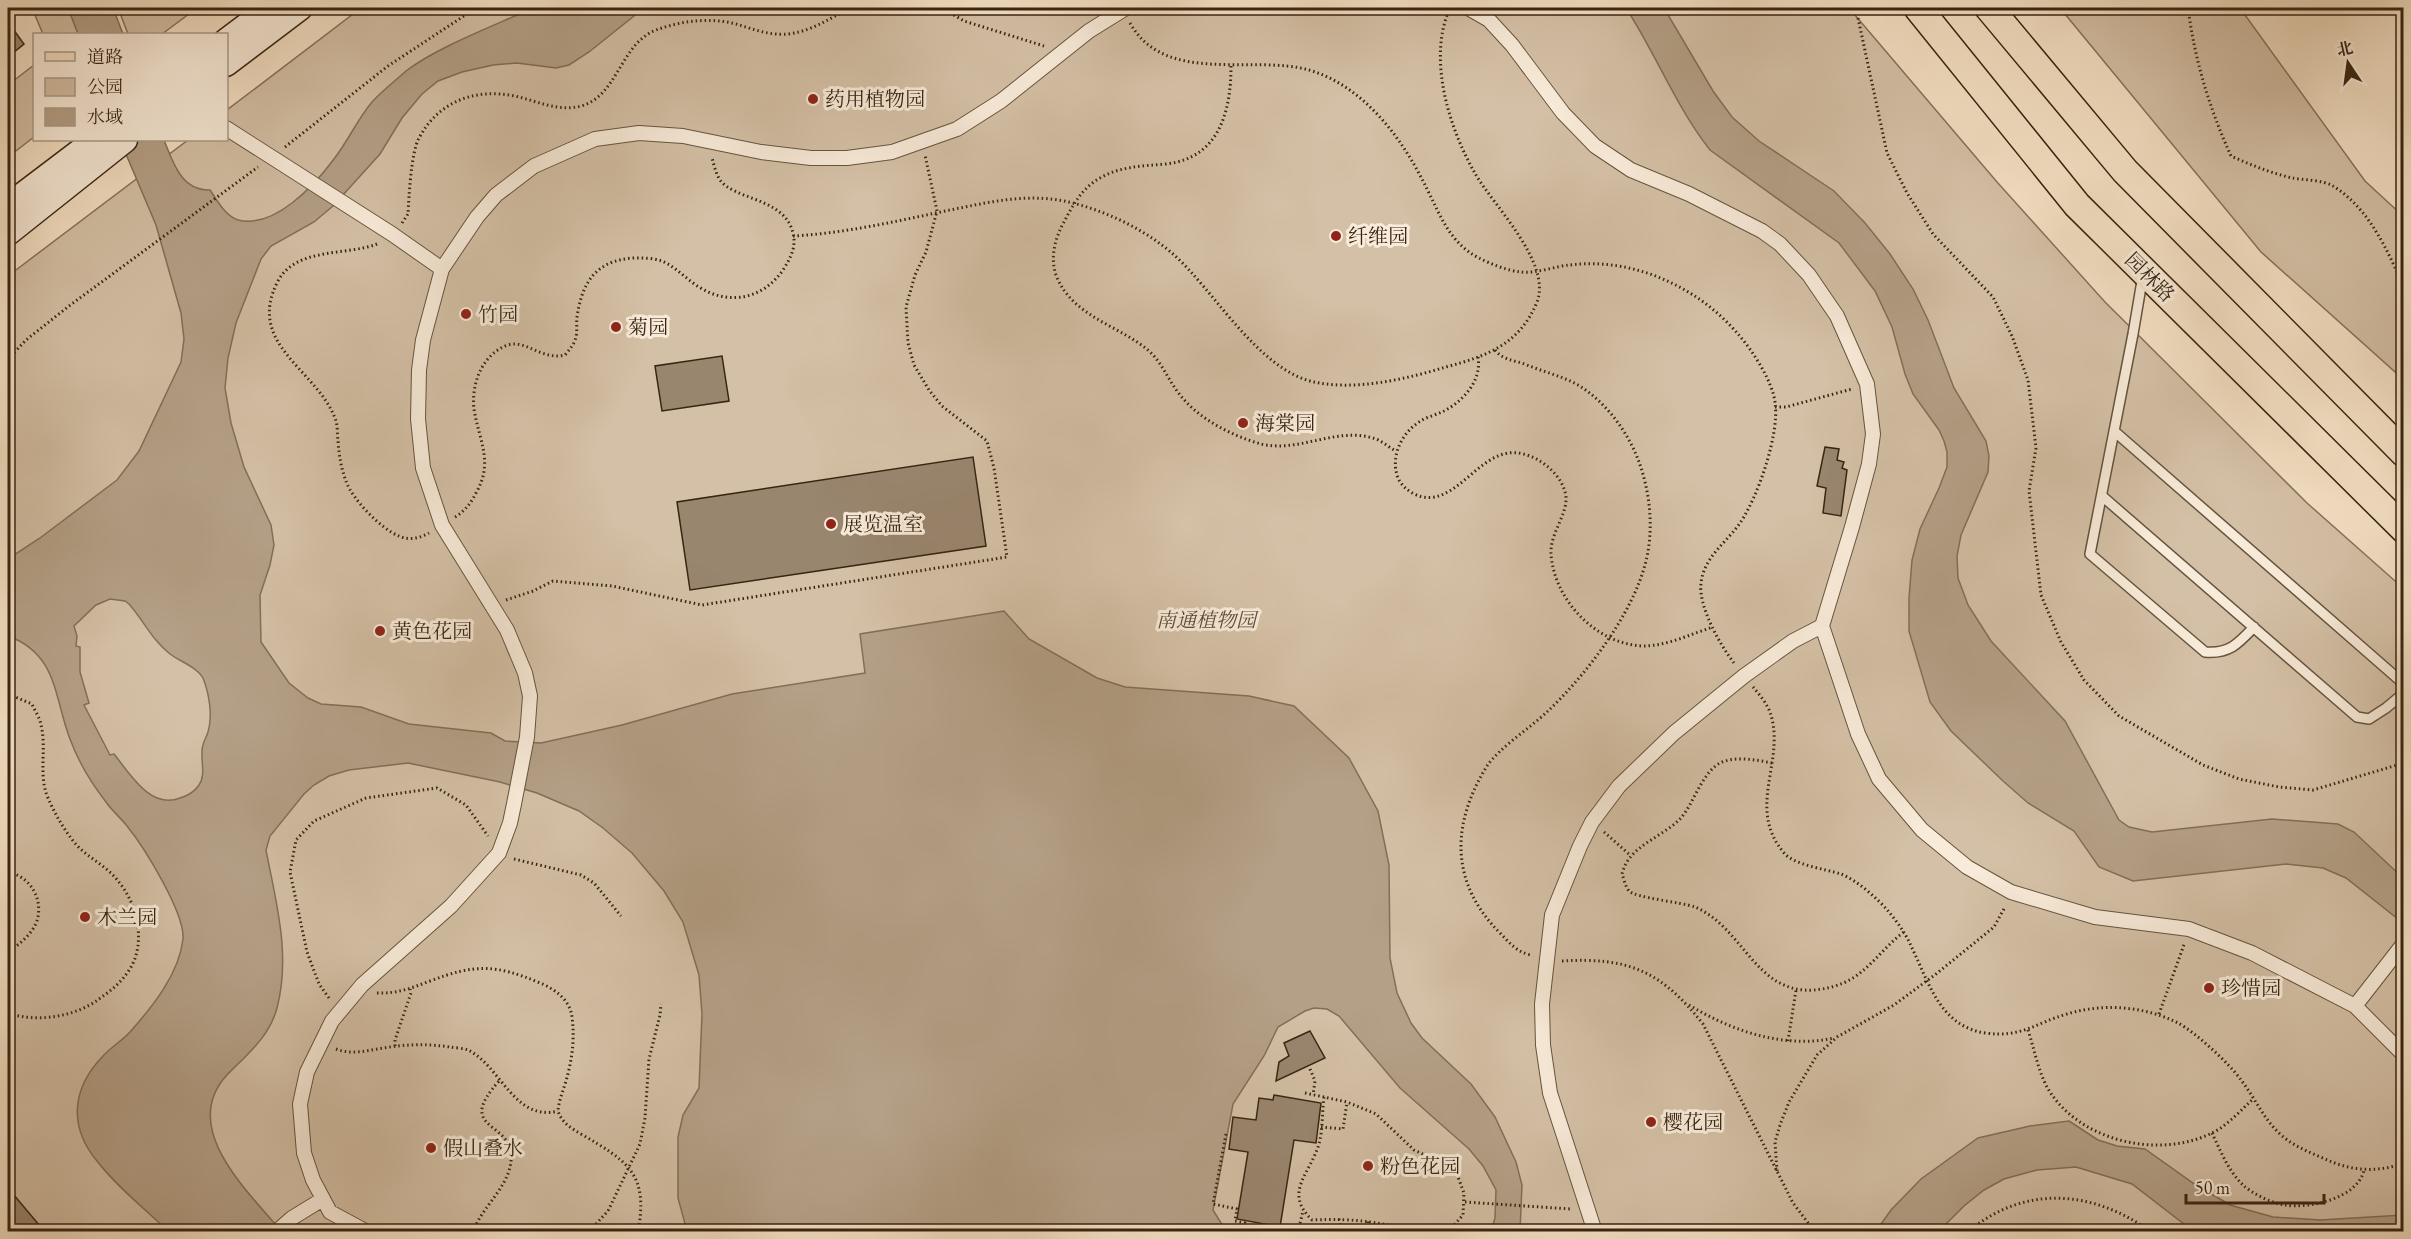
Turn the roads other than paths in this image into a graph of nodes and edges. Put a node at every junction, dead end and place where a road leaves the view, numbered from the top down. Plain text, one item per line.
1 (270, 8) edge
2 (300, 8) edge
3 (1125, 8) edge
4 (1468, 8) edge
5 (1918, 8) edge
6 (1989, 8) edge
7 (228, 40) edge
8 (228, 62) edge
9 (228, 129) edge
10 (113, 142) edge
11 (8, 206) edge
12 (8, 232) edge
13 (442, 269) junction
14 (2143, 270) junction
15 (2114, 431) junction
16 (2403, 453) edge
17 (2102, 496) junction
18 (2403, 529) edge
19 (1822, 626) junction
20 (2253, 627) junction
21 (2403, 684) edge
22 (2403, 693) edge
23 (2403, 944) edge
24 (2355, 1006) junction
25 (2403, 1055) edge
26 (323, 1199) junction
27 (276, 1232) edge
28 (367, 1232) edge
29 (1595, 1232) edge

1 - 7 main road
2 - 8 main road
3 - 13 street
4 - 19 street
5 - 14 main road, 园林路
6 - 16 main road
9 - 13 street
10 - 11 main road
10 - 12 main road
13 - 26 street
14 - 15 lane
14 - 18 main road, 园林路
15 - 17 lane
15 - 21 lane
17 - 20 lane
17 - 20 lane
19 - 24 street
19 - 29 street
20 - 22 lane
23 - 24 street
24 - 25 street
26 - 27 street
26 - 28 street

